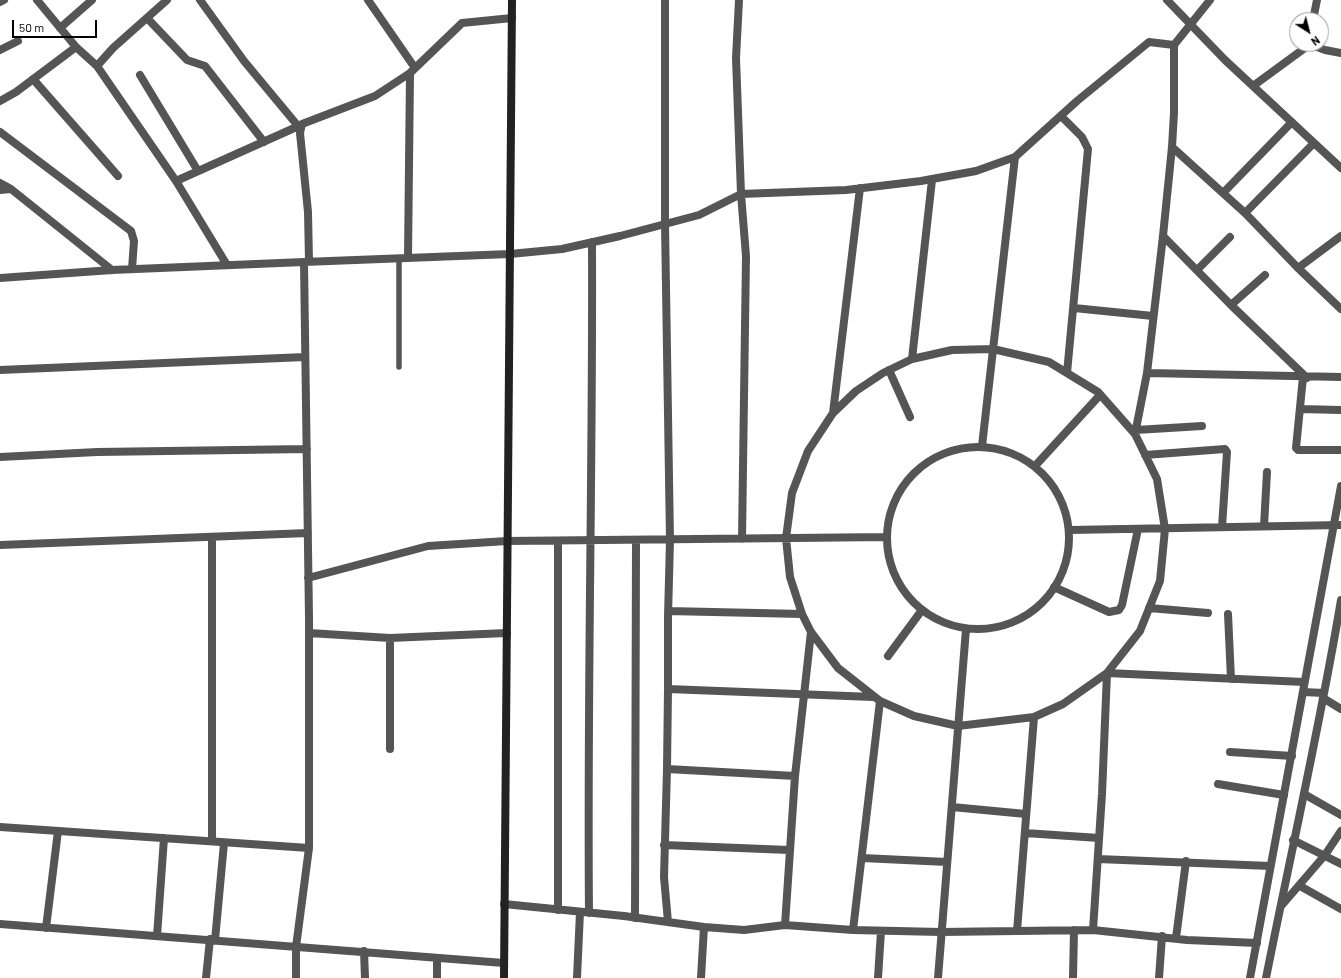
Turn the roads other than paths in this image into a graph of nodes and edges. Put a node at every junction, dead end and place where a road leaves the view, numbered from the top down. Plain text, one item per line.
1 (4, 0) edge
2 (37, 0) edge
3 (92, 0) edge
4 (167, 0) edge
5 (200, 0) edge
6 (368, 0) edge
7 (512, 0) edge
8 (665, 0) edge
9 (739, 0) edge
10 (1167, 0) edge
11 (1210, 0) edge
12 (1317, 0) edge
13 (0, 2) edge
14 (1315, 12) edge
15 (147, 18) junction
16 (512, 18) junction
17 (1191, 24) junction
18 (60, 28) junction
19 (18, 41) dead end
20 (1174, 45) junction
21 (76, 47) junction
22 (0, 50) edge
23 (1329, 51) edge
24 (1299, 52) edge
25 (1341, 53) edge
26 (97, 66) junction
27 (412, 70) junction
28 (140, 75) dead end
29 (33, 78) junction
30 (1254, 86) junction
31 (0, 101) edge
32 (1061, 116) junction
33 (1292, 122) junction
34 (300, 125) junction
35 (0, 132) edge
36 (264, 142) junction
37 (1314, 143) junction
38 (1172, 147) junction
39 (1015, 157) junction
40 (1341, 168) edge
41 (198, 171) junction
42 (118, 176) dead end
43 (932, 180) junction
44 (176, 181) junction
45 (0, 183) edge
46 (860, 188) junction
47 (0, 190) edge
48 (11, 190) junction
49 (1223, 193) junction
50 (741, 194) junction
51 (1245, 213) junction
52 (665, 224) junction
53 (1163, 236) junction
54 (1341, 236) edge
55 (1230, 237) dead end
56 (592, 242) junction
57 (510, 254) junction
58 (399, 258) junction
59 (408, 258) junction
60 (307, 261) junction
61 (227, 265) junction
62 (1298, 268) junction
63 (112, 270) junction
64 (132, 270) junction
65 (1197, 270) junction
66 (1265, 275) dead end
67 (0, 278) edge
68 (1230, 305) junction
69 (1074, 308) junction
70 (1341, 308) edge
71 (1153, 316) junction
72 (993, 349) junction
73 (305, 357) junction
74 (912, 360) junction
75 (399, 367) dead end
76 (0, 370) edge
77 (888, 370) junction
78 (1067, 373) junction
79 (1147, 374) junction
80 (1305, 377) junction
81 (1341, 377) edge
82 (1100, 394) junction
83 (1300, 409) junction
84 (1341, 410) edge
85 (833, 413) junction
86 (910, 417) dead end
87 (1202, 426) dead end
88 (1136, 432) junction
89 (982, 446) junction
90 (307, 449) junction
91 (1341, 450) edge
92 (1145, 456) junction
93 (0, 457) edge
94 (1035, 466) junction
95 (1267, 472) dead end
96 (1341, 486) edge
97 (1337, 525) edge
98 (1264, 526) junction
99 (1222, 527) junction
100 (1165, 528) junction
101 (1138, 529) junction
102 (1070, 530) junction
103 (308, 533) junction
104 (212, 537) junction
105 (886, 537) junction
106 (786, 538) junction
107 (742, 539) junction
108 (636, 540) junction
109 (670, 540) junction
110 (507, 541) junction
111 (589, 541) junction
112 (558, 542) junction
113 (0, 545) edge
114 (308, 578) junction
115 (1054, 587) junction
116 (1341, 600) edge
117 (1149, 608) junction
118 (922, 610) junction
119 (668, 611) junction
120 (1208, 613) dead end
121 (802, 614) junction
122 (1228, 614) dead end
123 (966, 629) junction
124 (811, 632) junction
125 (309, 633) junction
126 (507, 633) junction
127 (390, 638) junction
128 (888, 656) dead end
129 (1107, 673) junction
130 (1231, 679) junction
131 (1304, 682) junction
132 (668, 689) junction
133 (1303, 692) junction
134 (803, 694) junction
135 (1323, 695) junction
136 (877, 699) junction
137 (1341, 709) edge
138 (1034, 717) junction
139 (958, 726) junction
140 (390, 749) dead end
141 (1230, 752) dead end
142 (1292, 756) junction
143 (667, 769) junction
144 (795, 776) junction
145 (1218, 784) dead end
146 (1304, 794) junction
147 (1284, 795) junction
148 (952, 807) junction
149 (1026, 814) junction
150 (1341, 815) edge
151 (0, 827) edge
152 (58, 831) junction
153 (1341, 831) edge
154 (1025, 833) junction
155 (164, 838) junction
156 (1099, 838) junction
157 (1293, 840) junction
158 (212, 841) junction
159 (224, 843) junction
160 (664, 845) junction
161 (309, 848) junction
162 (789, 850) junction
163 (1325, 855) junction
164 (862, 858) junction
165 (1098, 859) junction
166 (1186, 861) junction
167 (947, 862) junction
168 (1341, 864) edge
169 (1270, 866) junction
170 (1300, 886) junction
171 (504, 904) junction
172 (1282, 905) junction
173 (1341, 909) edge
174 (558, 910) junction
175 (580, 912) junction
176 (589, 913) junction
177 (635, 918) junction
178 (668, 922) junction
179 (0, 924) edge
180 (785, 925) junction
181 (704, 927) junction
182 (46, 928) junction
183 (853, 930) junction
184 (881, 930) junction
185 (1074, 930) junction
186 (1093, 930) junction
187 (1017, 931) junction
188 (942, 932) junction
189 (157, 936) junction
190 (1162, 936) junction
191 (1176, 938) junction
192 (212, 940) junction
193 (1257, 943) junction
194 (296, 947) junction
195 (364, 951) junction
196 (437, 958) junction
197 (504, 963) junction
198 (206, 978) edge
199 (296, 978) edge
200 (364, 978) edge
201 (437, 978) edge
202 (504, 978) edge
203 (577, 978) edge
204 (701, 978) edge
205 (878, 978) edge
206 (938, 978) edge
207 (1073, 978) edge
208 (1159, 978) edge
209 (1250, 978) edge
210 (1266, 978) edge

1 - 13 street
2 - 18 street
3 - 18 street
4 - 15 street
5 - 34 street
6 - 27 street
7 - 16 main road
8 - 52 street
9 - 50 street
10 - 17 street
11 - 17 street
12 - 14 street
15 - 26 street
15 - 36 street
16 - 27 street
16 - 57 main road
17 - 20 street
17 - 30 street
18 - 21 street
19 - 22 street
20 - 32 street
20 - 38 street
21 - 26 street
21 - 29 street
23 - 25 street
24 - 30 street
26 - 44 street
27 - 34 street
27 - 59 street
28 - 41 street
29 - 31 street
29 - 42 street
30 - 33 street
32 - 39 street
32 - 69 street
33 - 37 street
33 - 49 street
34 - 36 street
34 - 60 street
35 - 64 street
36 - 41 street
37 - 40 street
37 - 51 street
38 - 49 street
38 - 53 street
39 - 43 street
39 - 72 street
41 - 44 street
43 - 46 street
43 - 74 street
44 - 61 street
45 - 48 street
46 - 50 street
46 - 85 street
47 - 48 street
48 - 63 street
49 - 51 street
50 - 52 street
50 - 107 street
51 - 62 street
52 - 56 street
52 - 109 street
53 - 65 street
53 - 71 street
54 - 62 street
55 - 65 street
56 - 57 street
56 - 111 street
57 - 59 street
57 - 110 main road
58 - 59 street
58 - 60 street
58 - 75 lane
60 - 61 street
60 - 73 street
61 - 64 street
62 - 70 street
63 - 64 street
63 - 67 street
65 - 68 street
66 - 68 street
68 - 80 street
69 - 71 street
69 - 78 street
71 - 79 street
72 - 74 street
72 - 78 street
72 - 89 street
73 - 76 street
73 - 90 street
74 - 77 street
77 - 85 street
77 - 86 street
78 - 82 street
79 - 80 street
79 - 88 street
80 - 81 street
80 - 83 street
82 - 88 street
82 - 94 street
83 - 84 street
83 - 91 street
85 - 106 street
87 - 88 street
88 - 92 street
89 - 94 street
89 - 105 street
90 - 93 street
90 - 103 street
92 - 99 street
92 - 100 street
94 - 102 street
95 - 98 street
96 - 97 street
97 - 98 street
97 - 131 street
98 - 99 street
99 - 100 street
100 - 101 street
100 - 117 street
101 - 102 street
101 - 115 street
102 - 115 street
103 - 104 street
103 - 114 street
104 - 113 street
104 - 158 street
105 - 106 street
105 - 118 street
106 - 107 street
106 - 121 street
107 - 109 street
108 - 109 street
108 - 111 street
108 - 177 street
109 - 119 street
110 - 112 street
110 - 114 street
110 - 126 main road
111 - 112 street
111 - 176 street
112 - 174 street
114 - 125 street
115 - 123 street
116 - 135 street
117 - 120 street
117 - 129 street
118 - 123 street
118 - 128 street
119 - 121 street
119 - 132 street
121 - 124 street
122 - 130 street
123 - 139 street
124 - 134 street
124 - 136 street
125 - 127 street
125 - 161 street
126 - 127 street
126 - 171 main road
127 - 140 street
129 - 130 street
129 - 138 street
129 - 156 street
130 - 131 street
131 - 133 street
132 - 134 street
132 - 143 street
133 - 135 street
133 - 142 street
134 - 136 street
134 - 144 street
135 - 137 street
135 - 146 street
136 - 139 street
136 - 164 street
138 - 139 street
138 - 149 street
139 - 148 street
141 - 142 street
142 - 147 street
143 - 144 street
143 - 160 street
144 - 162 street
145 - 147 street
146 - 150 street
146 - 157 street
147 - 169 street
148 - 149 street
148 - 167 street
149 - 154 street
151 - 152 street
152 - 155 street
152 - 182 street
153 - 163 street
154 - 156 street
154 - 187 street
155 - 158 street
155 - 189 street
156 - 165 street
157 - 163 street
157 - 172 street
158 - 159 street
159 - 161 street
159 - 192 street
160 - 162 street
160 - 178 street
161 - 194 street
162 - 180 street
163 - 168 street
163 - 170 street
164 - 167 street
164 - 183 street
165 - 166 street
165 - 186 street
166 - 169 street
166 - 191 street
167 - 188 street
169 - 193 street
170 - 172 street
170 - 173 street
171 - 174 street
171 - 197 main road
172 - 210 street
174 - 175 street
175 - 176 street
175 - 203 street
176 - 177 street
177 - 178 street
178 - 181 street
179 - 182 street
180 - 181 street
180 - 183 street
181 - 204 street
182 - 189 street
183 - 184 street
184 - 188 street
184 - 205 street
185 - 186 street
185 - 187 street
185 - 207 street
186 - 190 street
187 - 188 street
188 - 206 street
189 - 192 street
190 - 191 street
190 - 208 street
191 - 193 street
192 - 194 street
192 - 198 street
193 - 209 street
194 - 195 street
194 - 199 street
195 - 196 street
195 - 200 street
196 - 197 street
196 - 201 street
197 - 202 main road

